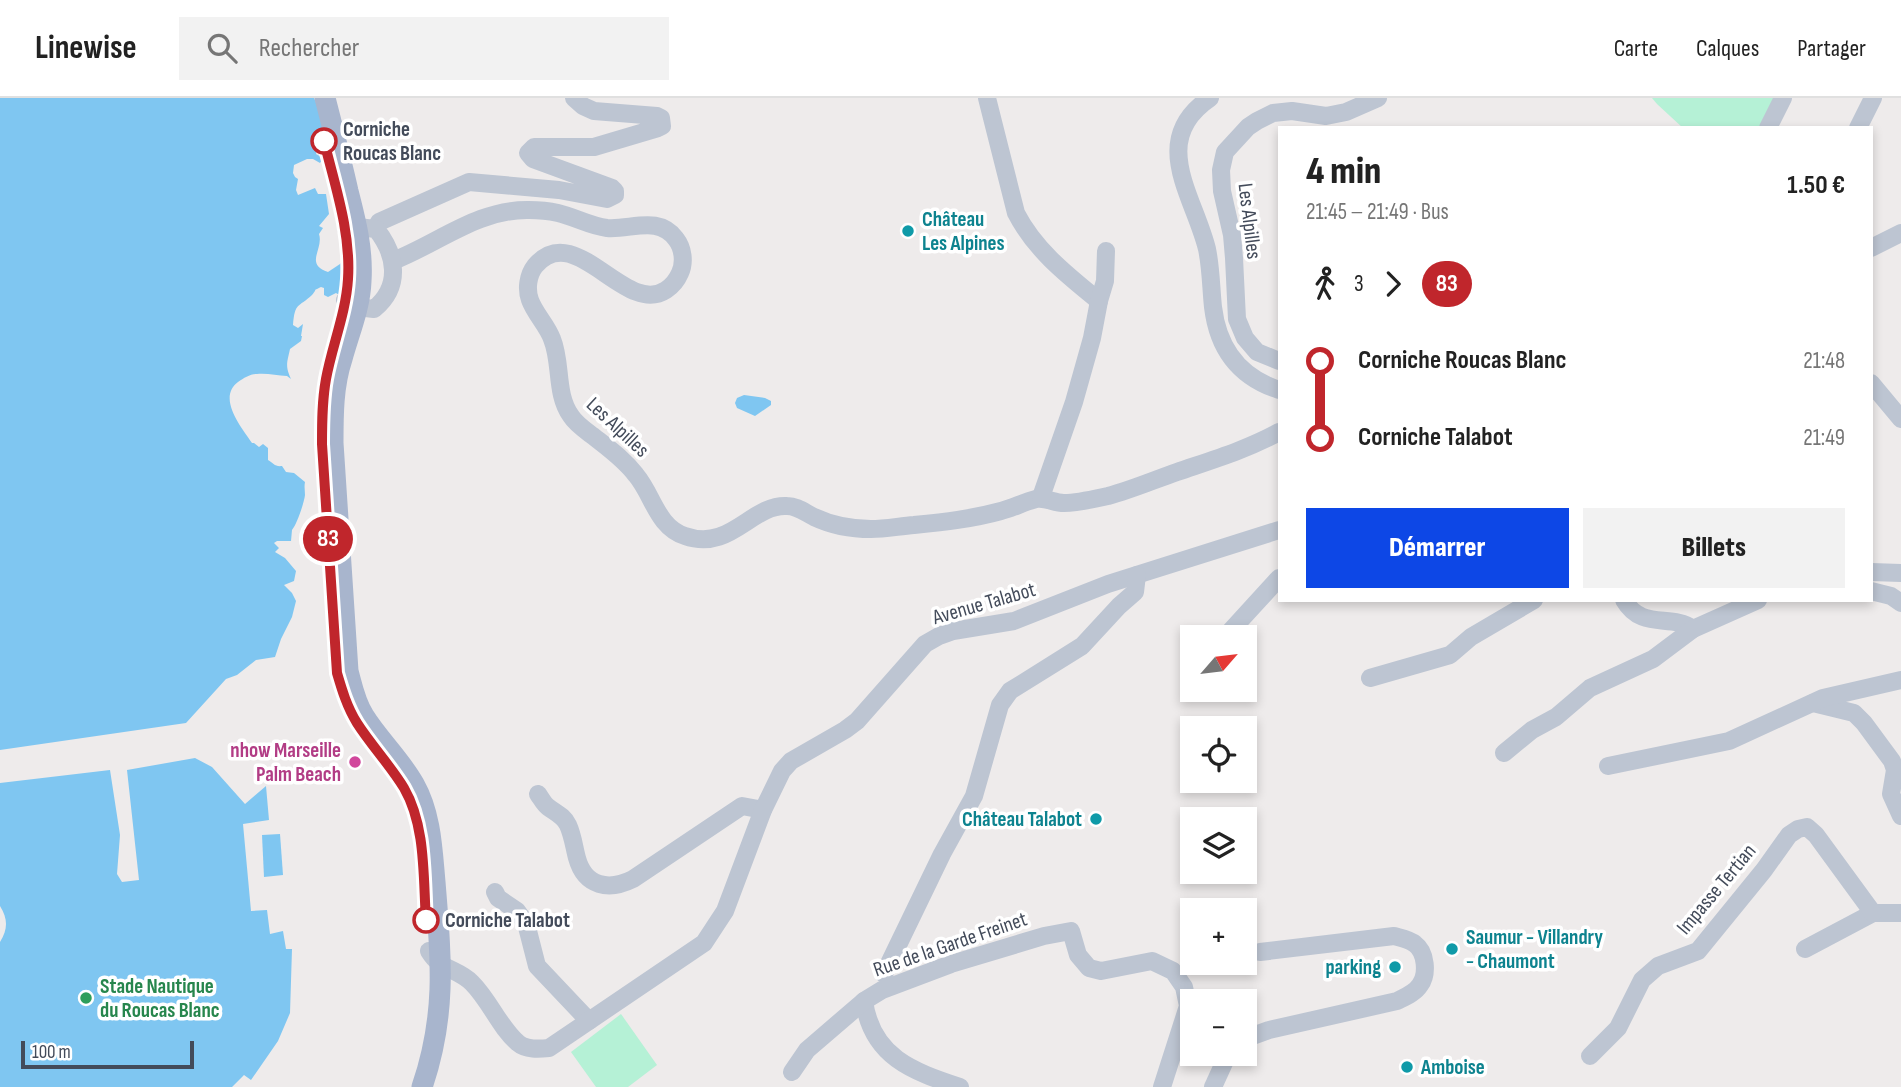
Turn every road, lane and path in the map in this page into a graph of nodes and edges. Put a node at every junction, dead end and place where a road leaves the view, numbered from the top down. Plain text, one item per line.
1 (314, 98) edge
2 (326, 98) edge
3 (573, 98) edge
4 (987, 98) edge
5 (1210, 98) edge
6 (1378, 98) edge
7 (1783, 98) edge
8 (1872, 98) edge
9 (1769, 126) edge
10 (1859, 126) edge
11 (359, 228) junction
12 (1901, 233) edge
13 (1873, 247) edge
14 (1106, 251) dead end
15 (393, 261) junction
16 (1099, 301) junction
17 (349, 304) junction
18 (1278, 362) edge
19 (1873, 385) edge
20 (1278, 390) edge
21 (1901, 419) edge
22 (1278, 433) edge
23 (1041, 497) junction
24 (1278, 530) edge
25 (1873, 572) edge
26 (1901, 573) edge
27 (1137, 575) junction
28 (1278, 579) edge
29 (1108, 584) junction
30 (1873, 592) edge
31 (1531, 602) edge
32 (1626, 602) edge
33 (1753, 602) edge
34 (1901, 603) edge
35 (1119, 606) junction
36 (1236, 625) edge
37 (1693, 628) junction
38 (1370, 678) dead end
39 (1901, 680) edge
40 (1813, 703) junction
41 (1504, 753) dead end
42 (1608, 766) dead end
43 (538, 794) dead end
44 (762, 810) junction
45 (1901, 816) edge
46 (495, 892) dead end
47 (1873, 913) junction
48 (1901, 913) edge
49 (1805, 949) dead end
50 (1260, 952) dead end
51 (435, 958) junction
52 (884, 974) dead end
53 (864, 1001) junction
54 (589, 1021) junction
55 (1257, 1034) edge
56 (1590, 1056) dead end
57 (1222, 1066) edge
58 (792, 1072) dead end
59 (410, 1087) edge
60 (422, 1087) edge
61 (960, 1087) edge
62 (1162, 1087) edge
63 (1213, 1087) edge

1 - 11 main road
2 - 11 main road
3 - 11 street
4 - 16 street
5 - 20 street
6 - 18 street, Les Alpilles
7 - 9 street
8 - 10 street
11 - 15 street
11 - 17 main road
11 - 17 main road
12 - 13 street
14 - 16 street
15 - 17 street
15 - 23 street, Les Alpilles
16 - 23 street
17 - 51 main road
19 - 21 street
22 - 23 street, Les Alpilles
24 - 27 street, Avenue Talabot
25 - 26 street
27 - 29 street, Avenue Talabot
27 - 35 street
28 - 36 street
29 - 35 street
29 - 44 street, Avenue Talabot
30 - 34 street
31 - 38 street
32 - 37 street
33 - 37 street
35 - 52 street
37 - 41 street
39 - 40 street
40 - 42 street
40 - 45 street
43 - 44 street
44 - 54 street, Avenue Talabot
46 - 54 street
47 - 48 street
47 - 49 street
47 - 56 street, Impasse Tertian
50 - 55 street
51 - 54 street, Avenue Talabot
51 - 59 main road
51 - 60 main road
53 - 58 street, Rue de la Garde Freinet
53 - 61 street
53 - 62 street, Rue de la Garde Freinet
57 - 63 street

